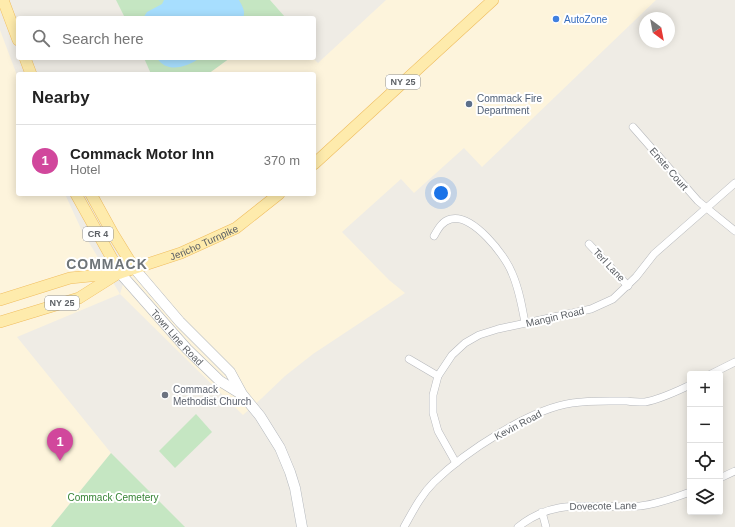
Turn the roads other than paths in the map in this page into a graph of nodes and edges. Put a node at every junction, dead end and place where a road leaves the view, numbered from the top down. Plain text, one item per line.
1 (3, 0) edge
2 (492, 0) edge
3 (16, 35) edge
4 (26, 60) edge
5 (30, 72) edge
6 (633, 127) dead end
7 (316, 162) edge
8 (735, 183) edge
9 (77, 196) edge
10 (92, 196) edge
11 (277, 196) edge
12 (706, 209) junction
13 (735, 231) edge
14 (434, 236) dead end
15 (589, 244) dead end
16 (134, 268) junction
17 (120, 273) junction
18 (628, 286) junction
19 (0, 300) edge
20 (0, 322) edge
21 (525, 324) junction
22 (409, 359) dead end
23 (735, 362) edge
24 (717, 371) edge
25 (438, 376) junction
26 (687, 386) edge
27 (242, 394) junction
28 (456, 463) junction
29 (735, 471) edge
30 (723, 477) edge
31 (687, 493) edge
32 (542, 512) junction
33 (302, 527) edge
34 (404, 527) edge
35 (518, 527) edge
36 (546, 527) edge

1 - 3 main road
2 - 7 main road, NY 25
4 - 5 main road
6 - 12 street, Enste Court
8 - 12 street, Mangin Road
9 - 17 main road, CR 4
10 - 16 main road, CR 4
11 - 16 main road, Jericho Turnpike / NY 25
12 - 13 street, Enste Court
12 - 18 street, Mangin Road
14 - 21 street
15 - 18 street, Terl Lane
16 - 17 main road, Jericho Turnpike / NY 25
16 - 27 main road, Town Line Road / CR 4
17 - 19 main road, Jericho Turnpike / NY 25
17 - 20 main road, Jericho Turnpike / NY 25
17 - 27 main road, Town Line Road / CR 4
18 - 21 street, Mangin Road
21 - 25 street, Mangin Road
22 - 25 street
23 - 24 street
25 - 28 street, Mangin Road
26 - 28 street, Kevin Road
27 - 33 main road, Town Line Road / CR 4
28 - 34 street, Kevin Road
29 - 30 street
31 - 32 street, Dovecote Lane
32 - 35 street, Dovecote Lane
32 - 36 street

